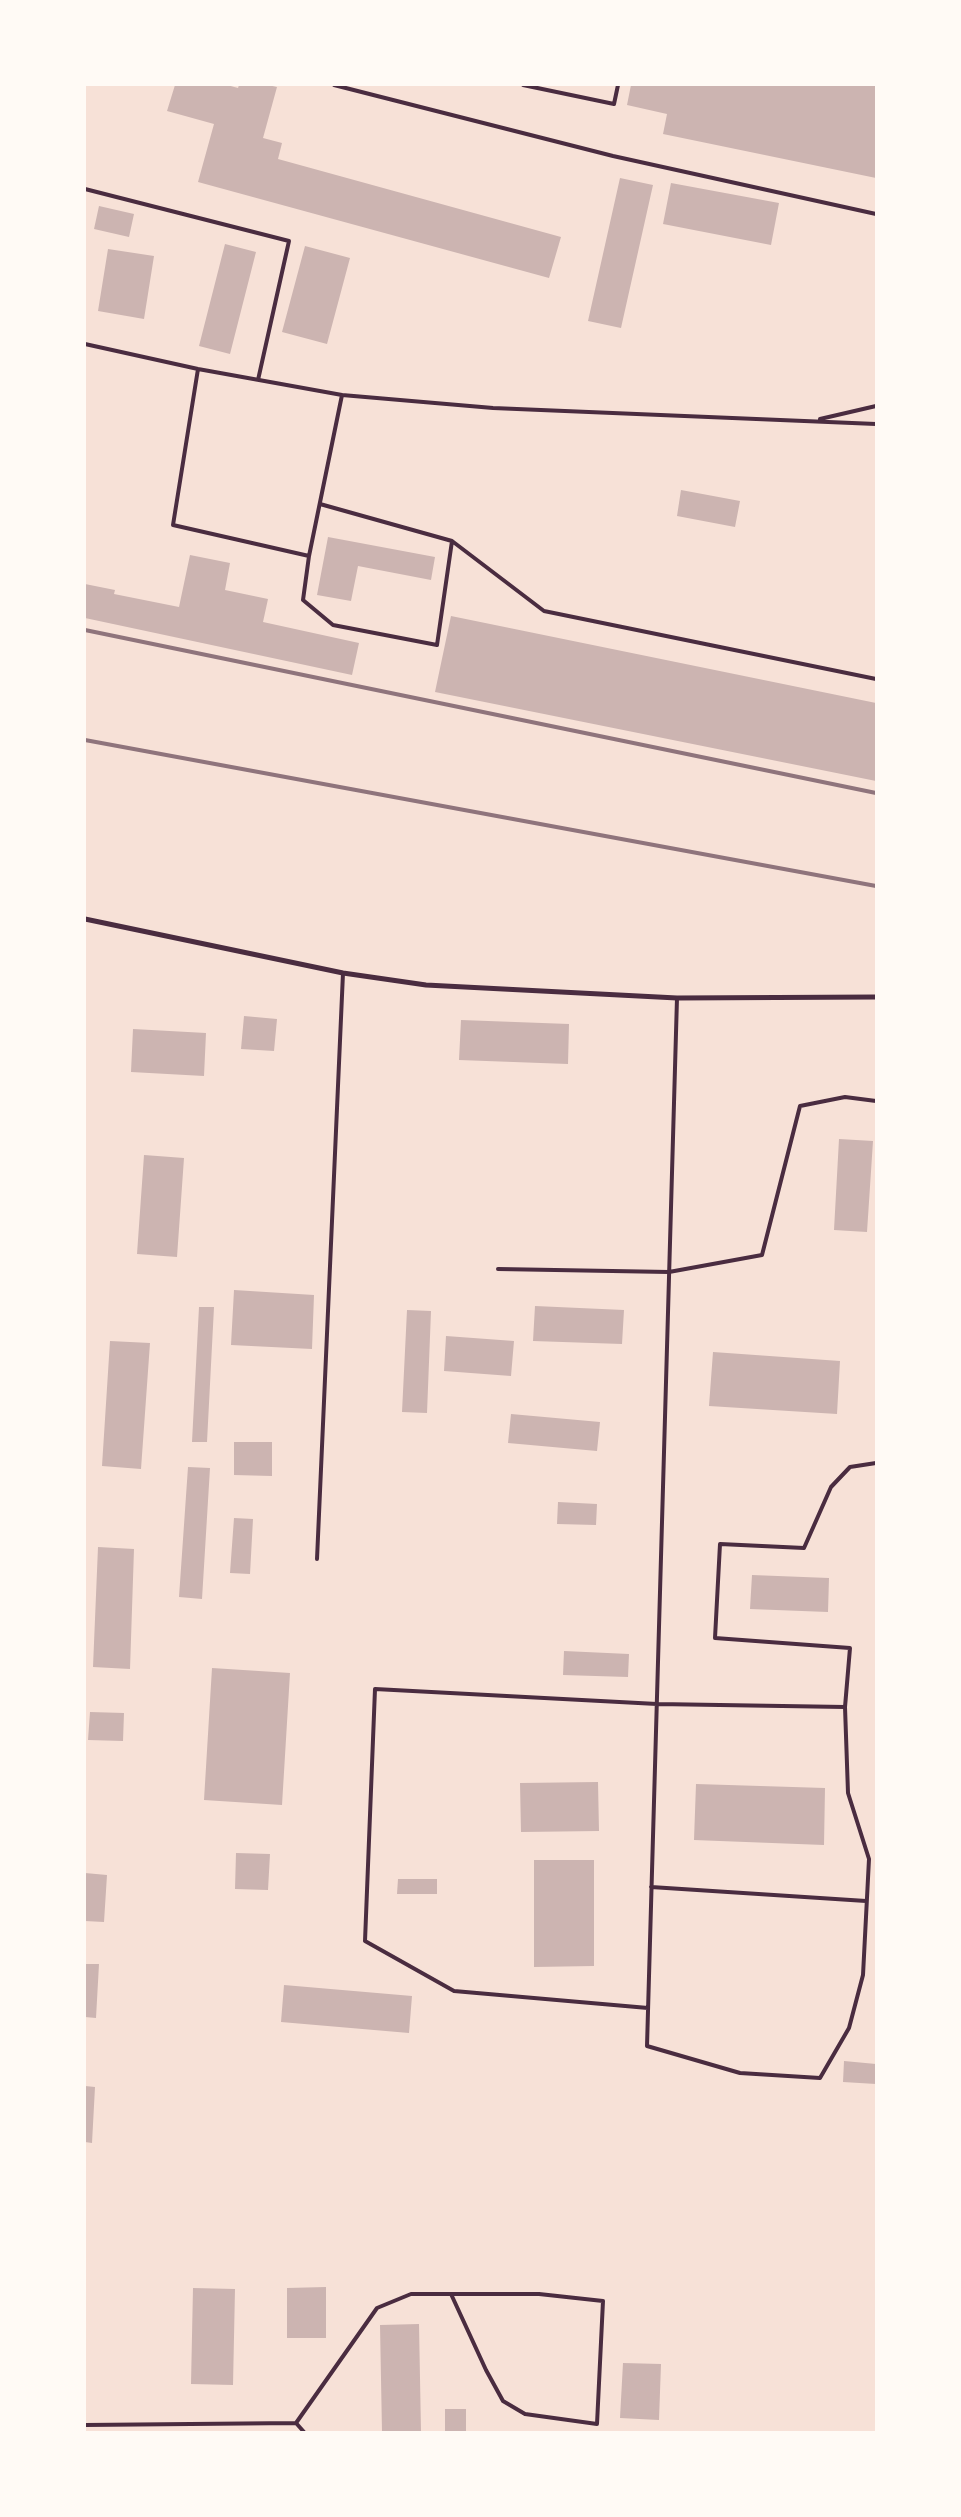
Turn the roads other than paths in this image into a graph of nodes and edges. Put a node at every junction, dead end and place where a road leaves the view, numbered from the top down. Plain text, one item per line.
1 (334, 85) edge
2 (523, 85) edge
3 (618, 85) edge
4 (85, 189) edge
5 (876, 214) edge
6 (85, 344) edge
7 (198, 368) junction
8 (258, 380) junction
9 (342, 395) junction
10 (876, 406) edge
11 (814, 421) junction
12 (876, 424) edge
13 (320, 504) junction
14 (452, 541) junction
15 (309, 556) junction
16 (876, 680) edge
17 (85, 919) edge
18 (343, 973) junction
19 (876, 997) edge
20 (677, 998) junction
21 (876, 1101) edge
22 (498, 1269) dead end
23 (669, 1272) junction
24 (876, 1464) edge
25 (317, 1559) dead end
26 (657, 1704) junction
27 (846, 1707) junction
28 (651, 1887) junction
29 (866, 1901) junction
30 (648, 2008) junction
31 (450, 2294) junction
32 (296, 2423) junction
33 (85, 2425) edge
34 (304, 2432) edge

1 - 5 lane
2 - 3 lane
4 - 8 lane
6 - 7 lane
7 - 8 lane
7 - 15 lane
8 - 9 lane
9 - 11 lane
9 - 13 lane
10 - 11 lane
11 - 12 lane
13 - 14 lane
13 - 15 lane
14 - 15 lane
14 - 16 lane
17 - 18 street
18 - 20 street
18 - 25 lane
19 - 20 street
20 - 23 lane
21 - 23 lane
22 - 23 lane
23 - 26 lane
24 - 27 lane
26 - 27 lane
26 - 28 lane
26 - 30 lane
27 - 29 lane
28 - 29 lane
28 - 30 lane
29 - 30 lane
31 - 31 lane
31 - 32 lane
32 - 33 lane
32 - 34 lane

